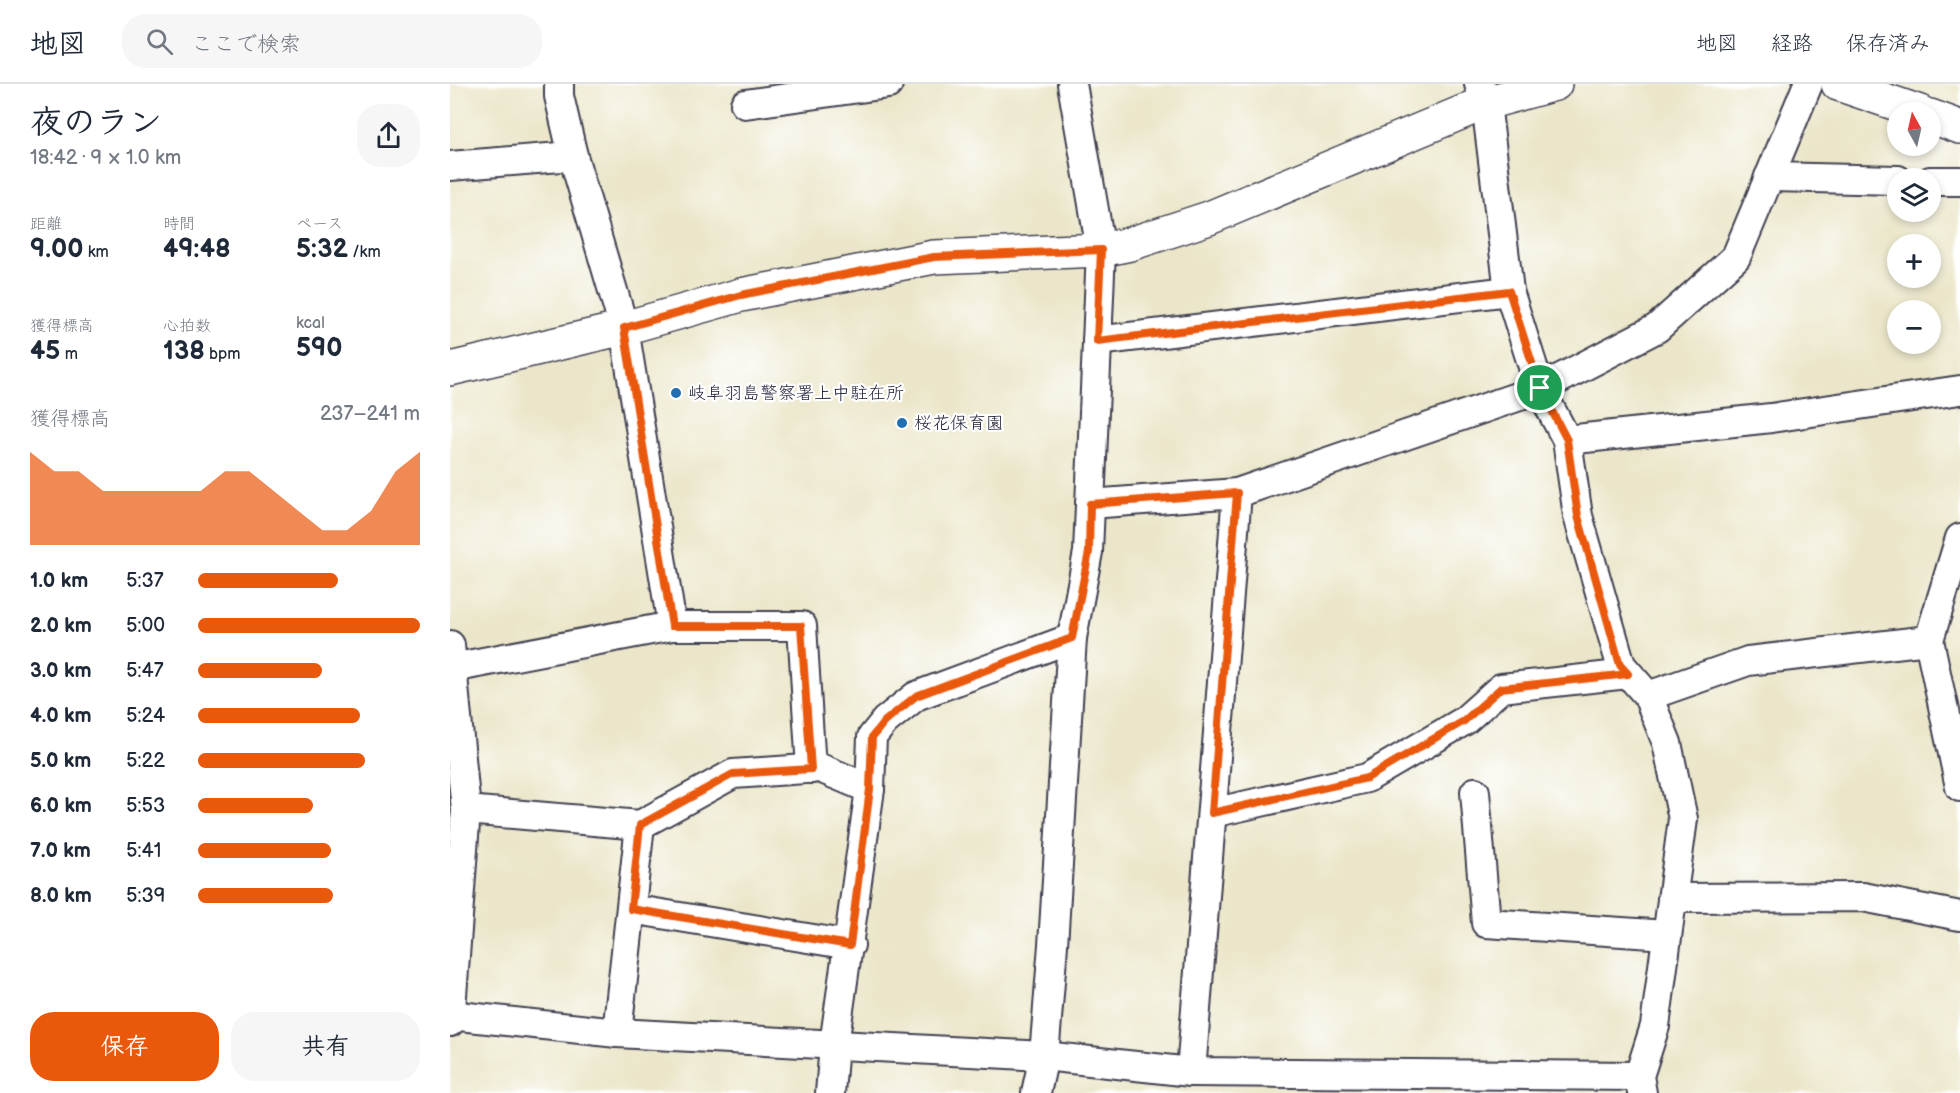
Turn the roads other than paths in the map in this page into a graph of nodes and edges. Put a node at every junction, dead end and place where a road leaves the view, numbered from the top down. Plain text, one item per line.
1 (559, 84) edge
2 (888, 84) edge
3 (1072, 84) edge
4 (1555, 84) edge
5 (1808, 84) edge
6 (1838, 84) edge
7 (1483, 94) edge
8 (1891, 102) edge
9 (744, 104) dead end
10 (1941, 120) edge
11 (1960, 127) edge
12 (573, 156) junction
13 (450, 166) edge
14 (1769, 177) junction
15 (1887, 180) edge
16 (1941, 181) edge
17 (1960, 181) edge
18 (1101, 250) junction
19 (1509, 291) junction
20 (624, 328) junction
21 (1097, 341) junction
22 (450, 369) edge
23 (1540, 388) junction
24 (1960, 390) edge
25 (1567, 440) junction
26 (1237, 493) junction
27 (1090, 504) junction
28 (1960, 538) edge
29 (672, 626) junction
30 (1072, 638) junction
31 (1929, 640) junction
32 (451, 656) edge
33 (1628, 674) junction
34 (1648, 696) junction
35 (811, 769) junction
36 (1960, 787) edge
37 (870, 789) junction
38 (1475, 792) dead end
39 (466, 810) junction
40 (1212, 813) junction
41 (640, 825) junction
42 (1672, 898) junction
43 (631, 909) junction
44 (1960, 916) edge
45 (1667, 935) junction
46 (850, 945) junction
47 (450, 1015) edge
48 (450, 1022) edge
49 (618, 1033) junction
50 (834, 1045) junction
51 (1044, 1056) junction
52 (1191, 1072) junction
53 (1641, 1085) edge
54 (830, 1093) edge
55 (1036, 1093) edge

1 - 12 street
2 - 9 street
3 - 18 street
4 - 7 street
5 - 14 street
6 - 8 street
7 - 18 street
7 - 19 street
10 - 11 street
12 - 13 street
12 - 20 street
14 - 15 street
14 - 23 street
16 - 17 street
18 - 20 street
18 - 21 street
19 - 21 street
19 - 23 street
20 - 22 street
20 - 29 street
21 - 27 street
23 - 25 street
23 - 26 street
24 - 25 street
25 - 33 street
26 - 27 street
26 - 40 street
27 - 30 street
28 - 31 street
29 - 32 street
29 - 35 street
30 - 37 street
30 - 51 street
31 - 34 street
31 - 36 street
32 - 39 street
33 - 34 street
33 - 40 street
34 - 42 street
35 - 37 street
35 - 41 street
37 - 46 street
38 - 45 street
39 - 41 street
39 - 47 street
40 - 52 street
41 - 43 street
42 - 44 street
42 - 45 street
43 - 46 street
43 - 49 street
45 - 53 street
46 - 50 street
47 - 48 street
47 - 49 street
49 - 50 street
50 - 51 street
50 - 54 street
51 - 52 street
51 - 55 street
52 - 53 street

